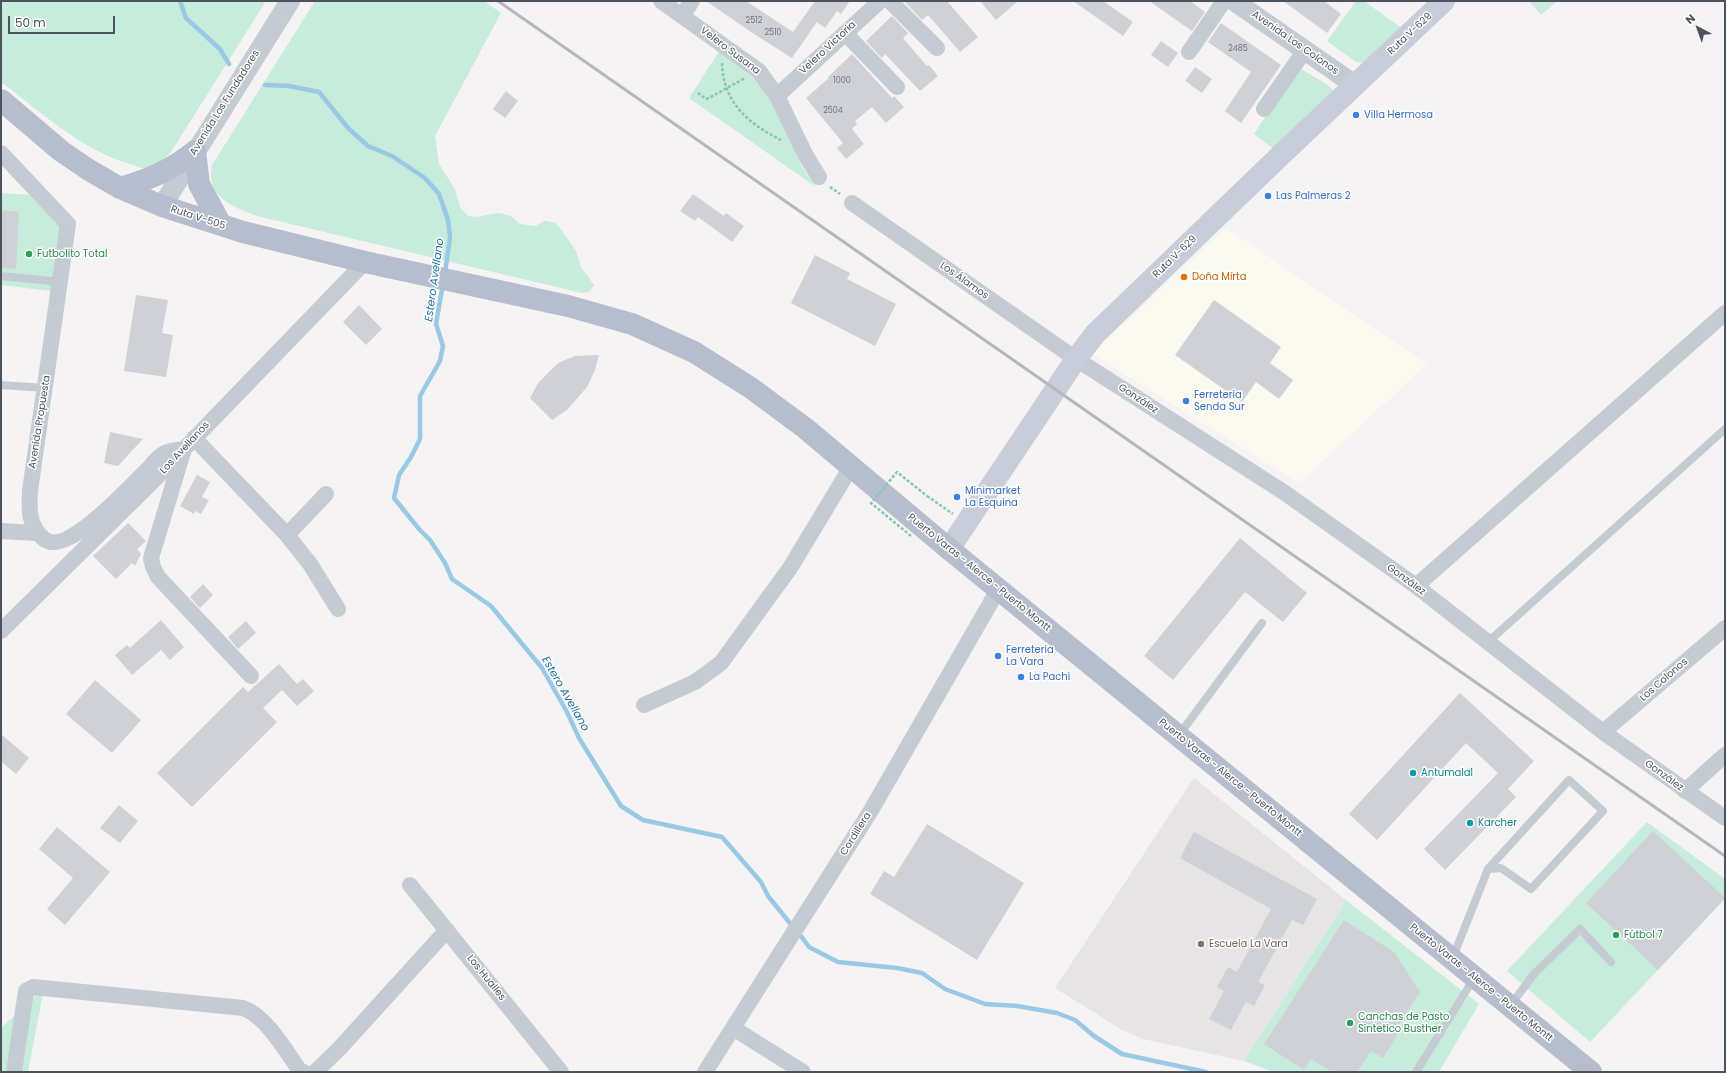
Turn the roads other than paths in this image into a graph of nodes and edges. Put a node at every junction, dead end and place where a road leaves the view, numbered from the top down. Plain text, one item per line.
1 (290, 1) edge
2 (661, 1) edge
3 (692, 1) edge
4 (890, 1) edge
5 (1224, 1) edge
6 (1234, 1) edge
7 (1444, 1) edge
8 (871, 4) edge
9 (682, 16) junction
10 (845, 33) junction
11 (937, 48) dead end
12 (1305, 50) junction
13 (1189, 52) dead end
14 (1355, 85) junction
15 (897, 87) dead end
16 (777, 96) junction
17 (1, 100) edge
18 (1264, 109) dead end
19 (195, 151) junction
20 (1, 153) edge
21 (819, 177) road end
22 (120, 188) junction
23 (852, 203) road end
24 (162, 206) junction
25 (221, 225) junction
26 (365, 262) junction
27 (422, 275) joint
28 (1, 276) edge
29 (61, 282) junction
30 (1725, 313) edge
31 (1076, 359) junction
32 (1, 385) edge
33 (45, 388) junction
34 (1725, 429) edge
35 (189, 443) junction
36 (851, 467) junction
37 (326, 494) dead end
38 (1, 531) edge
39 (36, 533) junction
40 (287, 535) junction
41 (949, 549) junction
42 (1416, 586) junction
43 (998, 590) junction
44 (338, 609) dead end
45 (1262, 623) dead end
46 (1725, 628) edge
47 (1, 631) edge
48 (1488, 642) junction
49 (252, 676) dead end
50 (644, 705) dead end
51 (1603, 732) junction
52 (1178, 736) junction
53 (1725, 755) edge
54 (1685, 791) junction
55 (1725, 818) edge
56 (1488, 869) junction
57 (410, 885) dead end
58 (447, 930) junction
59 (1452, 959) junction
60 (1611, 962) dead end
61 (1475, 978) junction
62 (1510, 1007) junction
63 (733, 1028) junction
64 (14, 1072) edge
65 (304, 1072) edge
66 (315, 1072) edge
67 (561, 1072) edge
68 (705, 1072) edge
69 (803, 1072) edge
70 (1416, 1072) edge
71 (1591, 1072) edge

1 - 19 street, Avenida Los Fundadores
2 - 9 street, Velero Susana
3 - 9 street
4 - 11 street
5 - 13 street
6 - 12 street, Avenida Los Colonos
7 - 14 main road, Ruta V-629
8 - 10 street, Velero Victoria
9 - 16 street, Velero Susana
10 - 15 street
10 - 16 street, Velero Victoria
12 - 14 street, Avenida Los Colonos
12 - 18 street
14 - 31 main road, Ruta V-629
16 - 21 street, Velero Susana
17 - 22 main road, Ruta V-505
19 - 22 main road
19 - 24 street, Avenida Los Fundadores
19 - 25 main road
20 - 29 street, Avenida Propuesta
22 - 24 main road, Ruta V-505
23 - 31 street, Los Álamos
24 - 25 main road, Ruta V-505
25 - 26 main road, Ruta V-505
26 - 27 main road, Ruta V-505
26 - 35 street, Los Avellanos
27 - 36 main road, Puerto Varas - Alerce - Puerto Montt
28 - 29 lane
29 - 33 street, Avenida Propuesta
30 - 42 street
31 - 41 main road, Ruta V-629
31 - 42 street, González
32 - 33 lane
33 - 39 street, Avenida Propuesta
34 - 48 lane
35 - 39 street
35 - 40 street
35 - 47 street, Los Avellanos
35 - 49 street
36 - 41 main road, Puerto Varas - Alerce - Puerto Montt
36 - 50 street
37 - 40 street
38 - 39 street
40 - 44 street
41 - 43 main road, Puerto Varas - Alerce - Puerto Montt
42 - 48 street, González
43 - 52 main road, Puerto Varas - Alerce - Puerto Montt
43 - 63 street, Cordillera
45 - 52 lane
46 - 51 street, Los Colonos
48 - 51 street, González
51 - 54 street, González
52 - 59 main road, Puerto Varas - Alerce - Puerto Montt
53 - 54 street
54 - 55 street, González
56 - 56 lane
56 - 59 lane
57 - 58 street, Los Hualles
58 - 66 street
58 - 67 street, Los Hualles
59 - 61 main road, Puerto Varas - Alerce - Puerto Montt
60 - 62 lane
61 - 62 main road, Puerto Varas - Alerce - Puerto Montt
61 - 70 lane
62 - 71 main road, Puerto Varas - Alerce - Puerto Montt
63 - 68 street, Cordillera
63 - 69 street
64 - 65 street

